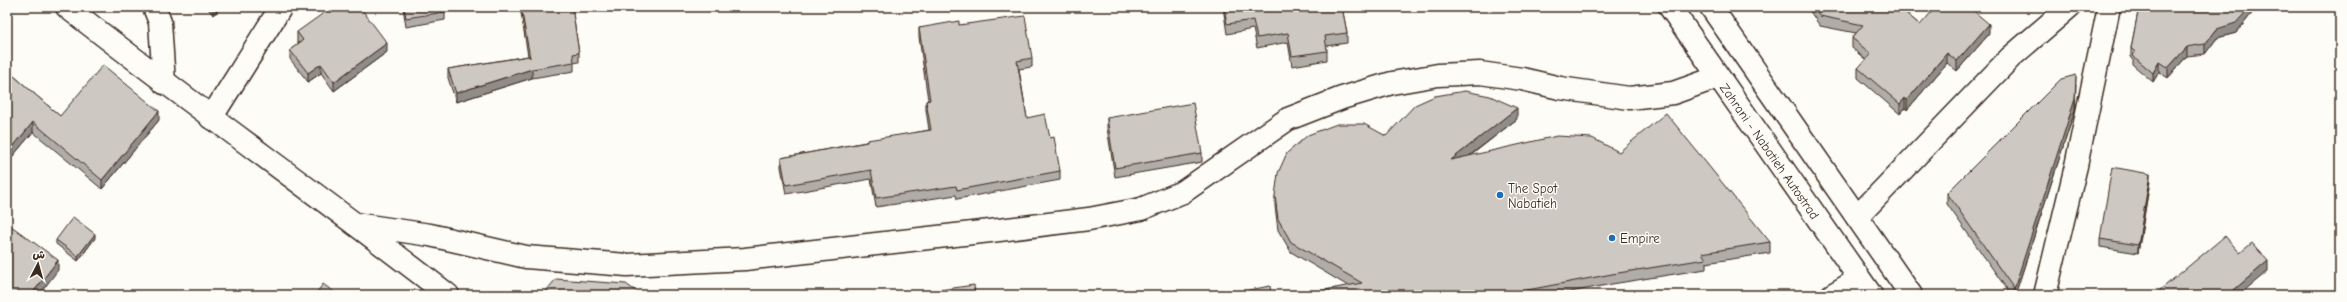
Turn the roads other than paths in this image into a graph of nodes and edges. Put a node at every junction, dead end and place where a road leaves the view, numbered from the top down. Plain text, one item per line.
1 (67, 7) edge
2 (154, 7) edge
3 (281, 7) edge
4 (1670, 7) edge
5 (1711, 7) edge
6 (2069, 7) edge
7 (2109, 7) edge
8 (1718, 77) junction
9 (164, 83) junction
10 (211, 118) junction
11 (1857, 217) junction
12 (355, 224) junction
13 (1865, 287) edge
14 (448, 295) edge
15 (1832, 295) edge
16 (1911, 295) edge
17 (2045, 295) edge

1 - 9 main road
2 - 9 main road
3 - 10 main road
4 - 8 main road, Zahrani - Nabatieh Autostrad
5 - 11 main road
6 - 11 main road
7 - 17 main road
8 - 12 main road
8 - 13 main road, Zahrani - Nabatieh Autostrad
9 - 10 main road
10 - 12 main road
11 - 16 main road
12 - 14 main road
13 - 15 main road

